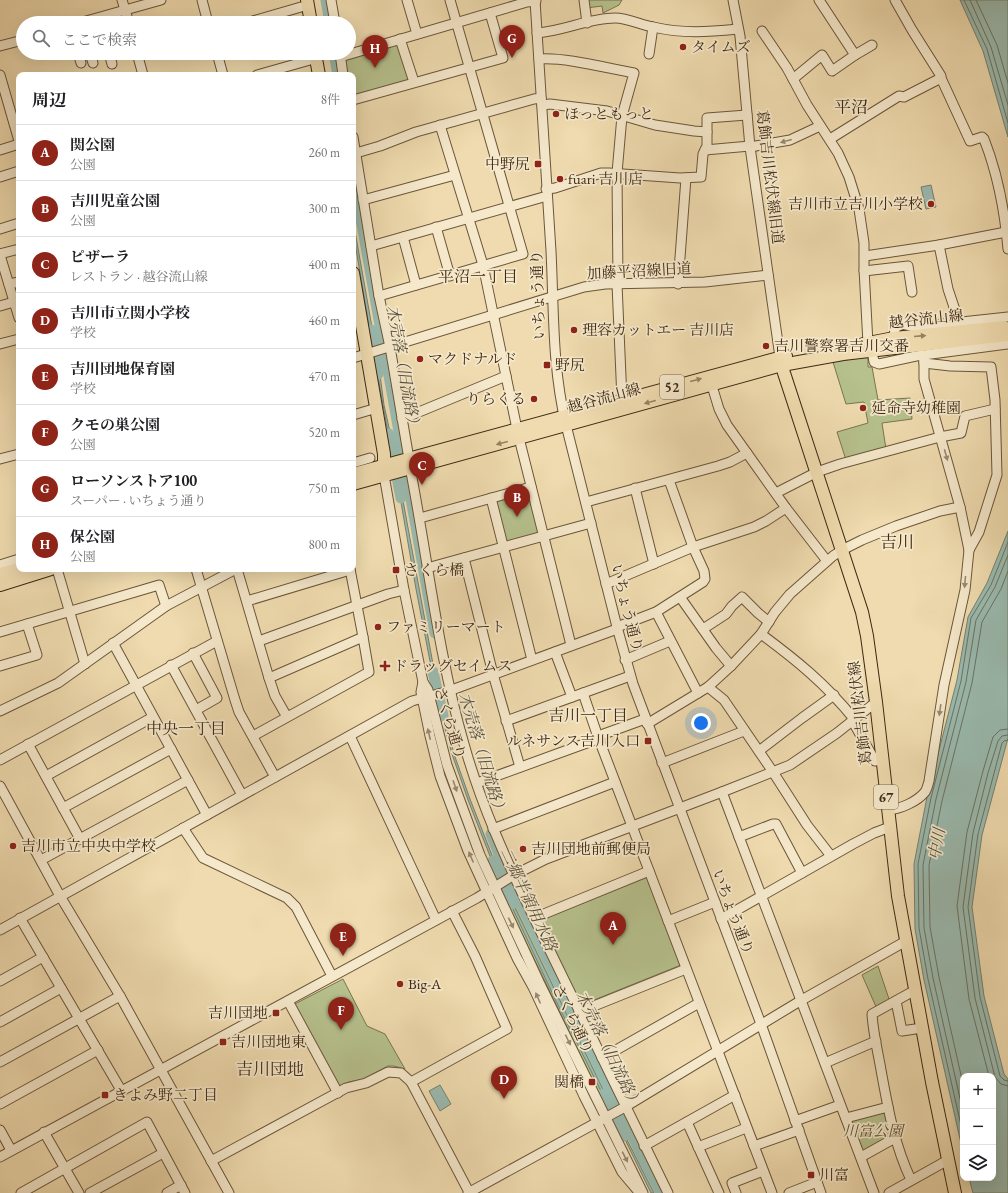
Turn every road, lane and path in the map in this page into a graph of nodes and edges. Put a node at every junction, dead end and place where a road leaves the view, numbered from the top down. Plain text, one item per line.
1 (122, 0) edge
2 (162, 0) edge
3 (202, 0) edge
4 (331, 0) edge
5 (407, 0) edge
6 (450, 0) edge
7 (536, 0) edge
8 (584, 0) edge
9 (733, 0) edge
10 (819, 0) edge
11 (895, 0) edge
12 (303, 2) edge
13 (125, 10) junction
14 (490, 13) junction
15 (109, 16) edge
16 (126, 16) edge
17 (206, 16) edge
18 (265, 16) edge
19 (304, 16) edge
20 (308, 16) edge
21 (334, 16) edge
22 (456, 22) junction
23 (587, 23) junction
24 (653, 27) junction
25 (738, 29) junction
26 (762, 31) dead end
27 (537, 33) junction
28 (417, 34) junction
29 (400, 39) junction
30 (16, 42) edge
31 (872, 45) dead end
32 (0, 46) edge
33 (356, 51) edge
34 (649, 54) dead end
35 (855, 55) junction
36 (539, 59) junction
37 (80, 60) edge
38 (92, 60) edge
39 (111, 60) edge
40 (141, 60) edge
41 (219, 60) edge
42 (298, 60) edge
43 (311, 60) edge
44 (313, 60) edge
45 (341, 60) edge
46 (81, 63) dead end
47 (93, 63) dead end
48 (112, 64) dead end
49 (470, 66) junction
50 (143, 72) edge
51 (222, 72) edge
52 (265, 72) edge
53 (312, 72) edge
54 (318, 72) edge
55 (343, 72) edge
56 (0, 74) edge
57 (940, 78) junction
58 (793, 79) junction
59 (414, 82) junction
60 (356, 99) edge
61 (542, 102) junction
62 (483, 113) junction
63 (747, 115) junction
64 (622, 116) junction
65 (440, 125) junction
66 (820, 126) junction
67 (16, 130) edge
68 (708, 132) junction
69 (830, 139) junction
70 (16, 145) edge
71 (750, 147) junction
72 (0, 150) edge
73 (706, 150) junction
74 (356, 153) joint
75 (16, 172) edge
76 (617, 173) junction
77 (455, 175) junction
78 (0, 177) edge
79 (686, 178) junction
80 (547, 193) junction
81 (363, 200) junction
82 (510, 206) junction
83 (469, 218) junction
84 (16, 224) edge
85 (436, 227) junction
86 (0, 229) edge
87 (1006, 232) junction
88 (403, 237) junction
89 (939, 245) junction
90 (371, 246) junction
91 (1008, 249) edge
92 (16, 250) edge
93 (0, 254) edge
94 (865, 256) junction
95 (483, 265) junction
96 (864, 271) junction
97 (768, 275) junction
98 (450, 276) junction
99 (16, 283) edge
100 (9, 284) junction
101 (617, 284) junction
102 (678, 284) junction
103 (416, 285) junction
104 (912, 292) dead end
105 (379, 296) junction
106 (552, 296) junction
107 (356, 298) edge
108 (14, 302) junction
109 (0, 306) edge
110 (16, 308) edge
111 (493, 315) junction
112 (1008, 317) edge
113 (959, 322) junction
114 (356, 326) edge
115 (1008, 326) edge
116 (1008, 335) edge
117 (894, 338) junction
118 (16, 340) edge
119 (0, 344) edge
120 (1008, 344) edge
121 (870, 347) junction
122 (389, 348) junction
123 (363, 355) edge
124 (923, 359) junction
125 (781, 361) junction
126 (506, 376) junction
127 (712, 386) junction
128 (622, 400) junction
129 (995, 409) junction
130 (370, 410) junction
131 (356, 414) edge
132 (402, 419) junction
133 (565, 420) junction
134 (518, 433) junction
135 (940, 437) junction
136 (747, 454) junction
137 (16, 455) edge
138 (370, 458) dead end
139 (0, 459) edge
140 (356, 462) edge
141 (409, 462) junction
142 (386, 468) junction
143 (816, 472) junction
144 (356, 473) edge
145 (669, 480) junction
146 (356, 483) edge
147 (531, 487) junction
148 (634, 488) junction
149 (776, 493) junction
150 (492, 498) junction
151 (586, 502) junction
152 (960, 507) junction
153 (786, 508) junction
154 (420, 518) junction
155 (591, 523) junction
156 (543, 537) junction
157 (504, 547) junction
158 (693, 547) junction
159 (842, 550) junction
160 (969, 550) junction
161 (464, 558) junction
162 (16, 560) edge
163 (827, 560) junction
164 (654, 564) junction
165 (0, 566) edge
166 (427, 568) junction
167 (16, 569) edge
168 (41, 572) edge
169 (58, 572) edge
170 (197, 572) edge
171 (230, 572) edge
172 (237, 572) edge
173 (343, 572) edge
174 (350, 572) edge
175 (606, 584) junction
176 (0, 585) edge
177 (202, 587) junction
178 (404, 590) junction
179 (680, 597) junction
180 (247, 601) junction
181 (357, 605) junction
182 (166, 606) junction
183 (70, 612) junction
184 (656, 612) junction
185 (769, 622) junction
186 (27, 624) junction
187 (617, 628) junction
188 (703, 629) junction
189 (0, 632) edge
190 (761, 634) junction
191 (363, 637) junction
192 (217, 641) junction
193 (259, 641) junction
194 (670, 641) junction
195 (113, 644) junction
196 (571, 646) junction
197 (555, 652) junction
198 (193, 654) junction
199 (532, 660) junction
200 (625, 660) junction
201 (85, 664) junction
202 (171, 665) junction
203 (0, 666) edge
204 (731, 666) junction
205 (493, 674) junction
206 (630, 676) junction
207 (270, 678) junction
208 (136, 685) junction
209 (708, 687) junction
210 (449, 690) junction
211 (584, 693) junction
212 (698, 693) junction
213 (834, 695) junction
214 (429, 697) junction
215 (572, 697) junction
216 (876, 702) junction
217 (196, 710) junction
218 (0, 711) edge
219 (153, 717) junction
220 (287, 717) junction
221 (853, 719) junction
222 (506, 721) junction
223 (646, 721) junction
224 (744, 731) junction
225 (253, 736) junction
226 (350, 736) junction
227 (598, 738) junction
228 (28, 744) junction
229 (171, 748) junction
230 (759, 751) junction
231 (0, 760) edge
232 (882, 760) junction
233 (662, 763) junction
234 (520, 767) junction
235 (773, 772) junction
236 (46, 776) junction
237 (275, 777) junction
238 (188, 780) junction
239 (615, 782) junction
240 (477, 783) junction
241 (0, 786) edge
242 (722, 792) junction
243 (242, 795) junction
244 (63, 808) junction
245 (679, 808) junction
246 (888, 810) junction
247 (207, 815) junction
248 (632, 826) junction
249 (890, 827) junction
250 (183, 828) junction
251 (493, 829) junction
252 (739, 837) junction
253 (80, 839) junction
254 (831, 856) junction
255 (41, 860) junction
256 (649, 871) junction
257 (802, 873) junction
258 (513, 876) junction
259 (493, 889) junction
260 (60, 896) junction
261 (761, 897) junction
262 (715, 902) junction
263 (452, 911) junction
264 (20, 918) junction
265 (534, 918) junction
266 (721, 919) junction
267 (436, 920) junction
268 (668, 921) junction
269 (0, 930) edge
270 (906, 942) junction
271 (43, 957) junction
272 (686, 969) junction
273 (332, 976) junction
274 (0, 981) edge
275 (61, 988) junction
276 (915, 992) junction
277 (120, 996) junction
278 (288, 1001) junction
279 (800, 1001) junction
280 (896, 1001) junction
281 (699, 1003) junction
282 (579, 1012) junction
283 (79, 1019) junction
284 (0, 1022) edge
285 (761, 1024) junction
286 (922, 1028) junction
287 (876, 1041) junction
288 (98, 1050) junction
289 (717, 1051) junction
290 (602, 1058) junction
291 (0, 1062) edge
292 (825, 1063) junction
293 (160, 1069) junction
294 (411, 1082) junction
295 (121, 1090) junction
296 (338, 1092) junction
297 (735, 1096) junction
298 (0, 1104) edge
299 (840, 1105) junction
300 (888, 1107) junction
301 (624, 1108) junction
302 (846, 1118) junction
303 (604, 1119) junction
304 (795, 1121) junction
305 (687, 1122) junction
306 (746, 1128) junction
307 (0, 1130) edge
308 (799, 1130) junction
309 (44, 1132) junction
310 (895, 1138) junction
311 (644, 1146) junction
312 (698, 1146) junction
313 (754, 1146) junction
314 (11, 1150) junction
315 (163, 1152) junction
316 (0, 1156) edge
317 (861, 1157) junction
318 (948, 1160) junction
319 (211, 1161) junction
320 (65, 1168) junction
321 (763, 1171) junction
322 (911, 1180) junction
323 (818, 1182) junction
324 (183, 1189) edge
325 (893, 1192) edge
326 (21, 1193) edge
327 (79, 1193) edge
328 (90, 1193) edge
329 (167, 1193) edge
330 (229, 1193) edge
331 (469, 1193) edge
332 (640, 1193) edge
333 (643, 1193) edge
334 (668, 1193) edge
335 (720, 1193) edge
336 (736, 1193) edge
337 (772, 1193) edge
338 (789, 1193) edge
339 (821, 1193) edge
340 (874, 1193) edge
341 (955, 1193) edge

1 - 13 street
2 - 13 street
3 - 17 street
4 - 21 street
5 - 28 street
6 - 22 street
7 - 14 street
7 - 27 street, いちょう通り
8 - 23 street
9 - 25 street, 葛飾吉川松伏線旧道
10 - 35 street
11 - 57 street
12 - 18 street
12 - 19 main road
12 - 20 main road
13 - 15 street
13 - 16 street
14 - 22 street
14 - 49 street
22 - 28 street
22 - 49 street
23 - 24 street
23 - 27 street
24 - 25 street
24 - 34 street
25 - 63 street, 葛飾吉川松伏線旧道
26 - 58 street
27 - 36 street, いちょう通り
28 - 29 street
29 - 33 street
29 - 59 street
30 - 32 street
31 - 35 street
35 - 58 street
36 - 61 street, いちょう通り
36 - 64 street
37 - 46 street
38 - 47 street
39 - 48 street
40 - 50 street
41 - 51 street
42 - 52 street
43 - 53 main road
44 - 54 main road
45 - 55 street
49 - 59 street
49 - 62 street
56 - 67 street
57 - 69 street
57 - 87 street
58 - 66 street
59 - 60 street
61 - 62 street
61 - 64 street
61 - 80 street, いちょう通り
62 - 65 street
62 - 82 street
63 - 68 street
63 - 71 street, 葛飾吉川松伏線旧道
64 - 68 street
64 - 76 street
65 - 74 street
65 - 77 street
66 - 69 street
66 -> 71 street
68 - 73 street
69 - 94 street
70 - 72 street
71 - 73 street
71 - 97 street, 葛飾吉川松伏線旧道
73 - 79 street
74 - 81 street
75 - 78 street
76 - 79 street
76 - 80 street
76 - 101 street
77 - 81 street
77 - 83 street
79 - 102 street
80 - 82 street
80 - 106 street, いちょう通り
81 - 90 street
82 - 83 street
82 - 95 street
83 - 85 street
83 - 95 street
84 - 86 street
85 - 88 street
85 - 98 street
87 - 89 street
87 - 91 street
88 - 90 street
88 - 103 street
89 - 94 street
89 - 113 street
90 - 105 street
92 - 93 street
93 - 100 street
94 - 96 street
95 - 98 street
95 - 111 street
96 - 104 street
96 - 121 street
97 - 102 street, 加藤平沼線旧道
97 - 125 street, 葛飾吉川松伏線旧道
98 - 103 street
99 - 100 street
100 - 108 street
101 - 102 street, 加藤平沼線旧道
101 - 106 street, 加藤平沼線旧道
101 - 128 street
103 - 105 street
105 - 122 street
106 - 111 street, 加藤平沼線旧道
106 - 133 street, いちょう通り
107 - 123 main road
108 - 109 street
108 - 110 street
111 - 122 street, 加藤平沼線旧道
111 - 126 street
112 - 113 street
113 - 117 street
114 - 123 main road
117 -> 115 main road, 越谷流山線 / 52
116 - 121 main road, 越谷流山線 / 52
117 - 121 main road, 越谷流山線 / 52
118 - 119 street
120 - 124 street
121 - 124 street
121 - 125 main road, 越谷流山線 / 52
122 - 123 street, 加藤平沼線旧道
122 - 132 street
123 - 130 main road
123 - 142 main road
124 - 129 street
124 - 135 street
125 - 127 main road, 越谷流山線 / 52
128 -> 125 main road, 越谷流山線 / 52
125 - 143 main road, 葛飾吉川松伏線 / 67
126 - 132 street
126 - 134 street
127 -> 133 main road, 越谷流山線 / 52
127 - 136 street
128 - 133 main road, 越谷流山線 / 52
129 - 135 street
129 - 160 street
130 - 131 street
130 - 142 main road
132 - 141 street
133 - 134 main road, 越谷流山線 / 52
133 - 151 street, いちょう通り
134 - 141 main road, 越谷流山線 / 52
134 - 147 street
135 - 143 street
135 -> 152 street
136 - 145 street
136 - 149 street
137 - 139 street
138 - 140 street
141 - 142 main road, 越谷流山線 / 52
141 - 154 street
142 - 144 main road
142 - 146 main road
142 - 178 street, さくら通り
143 - 149 street
143 - 159 main road, 葛飾吉川松伏線 / 67
145 - 148 street
145 - 158 street
147 - 150 street
147 - 156 street
148 - 151 street
148 - 164 street
149 - 153 street
150 - 154 street
150 - 157 street
151 - 155 street, いちょう通り
152 - 159 street
152 - 160 street
153 - 158 street
153 - 163 street
154 - 166 street
155 - 156 street
155 - 175 street, いちょう通り
156 - 157 street
156 - 196 street
157 - 161 street
157 - 199 street
158 - 164 street
158 - 179 street
159 - 163 street
159 - 216 main road, 葛飾吉川松伏線 / 67
160 -> 246 street
161 - 166 street
161 - 205 street
162 - 165 street
163 - 185 street
164 - 175 street
165 - 167 main road
166 - 210 street
168 - 176 main road
169 - 183 street
170 - 177 street
171 - 177 street
172 - 180 street
173 - 180 street
174 - 181 street
175 - 187 street, いちょう通り
177 - 182 street
177 - 192 street
178 - 181 street
178 - 214 street, さくら通り
179 - 184 street
179 - 188 street
180 - 193 street
181 - 191 street
181 - 193 street
182 - 183 street
182 - 195 street
183 - 186 street
183 - 201 street
184 - 187 street
184 - 194 street
185 - 188 street
185 - 190 street
186 - 189 street
186 - 203 street
187 - 196 street
187 - 200 street, いちょう通り
188 - 204 street
190 - 204 street
190 - 213 street
191 - 207 street
191 - 220 street
192 - 198 street
192 - 225 street
193 - 207 street
194 - 200 street
194 - 212 street
195 - 201 street
195 - 208 street
196 - 197 street
197 - 199 street
197 - 215 street
198 - 202 street
198 - 217 street
199 - 205 street
200 - 206 street, いちょう通り
201 - 218 street
202 - 208 street
202 - 217 street
204 - 209 street
205 - 210 street
205 - 222 street
206 - 211 street
206 - 223 street, いちょう通り
207 - 220 street
208 - 219 street
208 - 228 street
209 - 212 street
209 - 224 street
210 - 214 street
210 - 240 street
211 - 215 street
211 - 227 street
212 - 223 street
213 - 221 street
213 - 230 street
214 - 226 street
214 - 259 street, さくら通り
215 - 222 street
216 - 221 street
216 - 232 main road, 葛飾吉川松伏線 / 67
217 - 243 street
219 - 229 street
219 - 236 street
220 - 225 street
221 - 232 street
221 - 235 street
222 - 234 street
223 - 227 street
223 - 233 street, いちょう通り
224 - 230 street
224 - 233 street
225 - 237 street
226 - 237 street
226 - 267 street
227 - 234 street
227 - 239 street
228 - 231 street
228 - 236 street
229 - 238 street
229 - 244 street
230 - 235 street
232 - 246 main road, 葛飾吉川松伏線 / 67
233 - 245 street, いちょう通り
234 - 240 street
235 - 242 street
235 - 254 street
236 - 244 street
237 - 243 street
238 - 247 street
238 - 253 street
239 - 248 street
239 - 251 street
240 - 251 street
241 - 255 street
242 - 245 street
242 - 252 street
243 - 247 street
244 - 253 street
245 - 248 street
245 - 262 street, いちょう通り
246 - 249 main road, 葛飾吉川松伏線 / 67
247 - 250 street
248 - 256 street
248 - 258 street
249 - 254 street
249 - 270 main road, 葛飾吉川松伏線 / 67
250 - 260 street
250 - 273 street
251 - 258 street
252 - 257 street
252 - 261 street
253 - 255 street
254 - 257 street
255 - 260 street
256 - 265 street
256 - 268 street
257 - 261 street
258 - 259 street
258 - 265 street
259 - 263 street
259 - 303 street, さくら通り
260 - 264 street
260 - 277 street
261 - 266 street
261 - 279 street
262 - 266 street, いちょう通り
262 - 268 street
263 - 267 street
263 - 294 street
264 - 269 street
264 - 271 street
265 - 282 street
266 - 285 street, いちょう通り
267 - 273 street
268 - 272 street
270 - 276 main road, 葛飾吉川松伏線 / 67
270 - 279 street
271 - 274 street
271 - 275 street
272 - 281 street
272 - 282 street
273 - 278 street
275 - 283 street
275 - 284 street
276 - 280 street
276 - 286 main road, 葛飾吉川松伏線 / 67
277 - 283 street
277 - 293 street
278 - 293 street
278 - 296 street
279 - 285 street
279 - 292 street
280 - 286 street
280 - 287 street
281 - 289 street
281 - 290 street
282 - 290 street
283 - 288 street
283 - 291 street
285 - 289 street
285 - 304 street, いちょう通り
286 - 318 main road, 葛飾吉川松伏線 / 67
287 - 292 street
287 - 300 street
288 - 295 street
288 - 298 street
289 - 297 street
289 - 301 street
290 - 301 street
292 - 299 street
293 - 295 street
293 - 319 street
294 - 296 street
294 - 331 street
295 - 309 street
296 - 319 street
297 - 305 street
297 - 306 street
299 - 302 street
299 - 304 street
300 - 302 street
300 - 310 street
301 - 303 street
301 - 311 street
302 - 317 street
303 - 331 street
303 - 332 street, さくら通り
303 -> 333 street, さくら通り
304 - 308 street, いちょう通り
305 - 311 street
305 - 312 street
306 - 312 street
306 - 313 street
307 - 314 street
308 - 313 street
308 - 323 street, いちょう通り
309 - 314 street
309 - 320 street
310 - 317 street
310 - 322 street
311 - 334 street
312 - 335 street
313 - 321 street
314 - 316 street
315 - 320 street
315 - 324 street
315 - 328 street
317 - 340 street
318 - 322 street
318 - 341 main road, 葛飾吉川松伏線 / 67
319 - 330 street
320 - 326 street
320 - 327 street
321 - 336 street
321 - 337 street
322 - 325 street
323 - 338 street
323 - 339 street, いちょう通り
324 - 329 street

